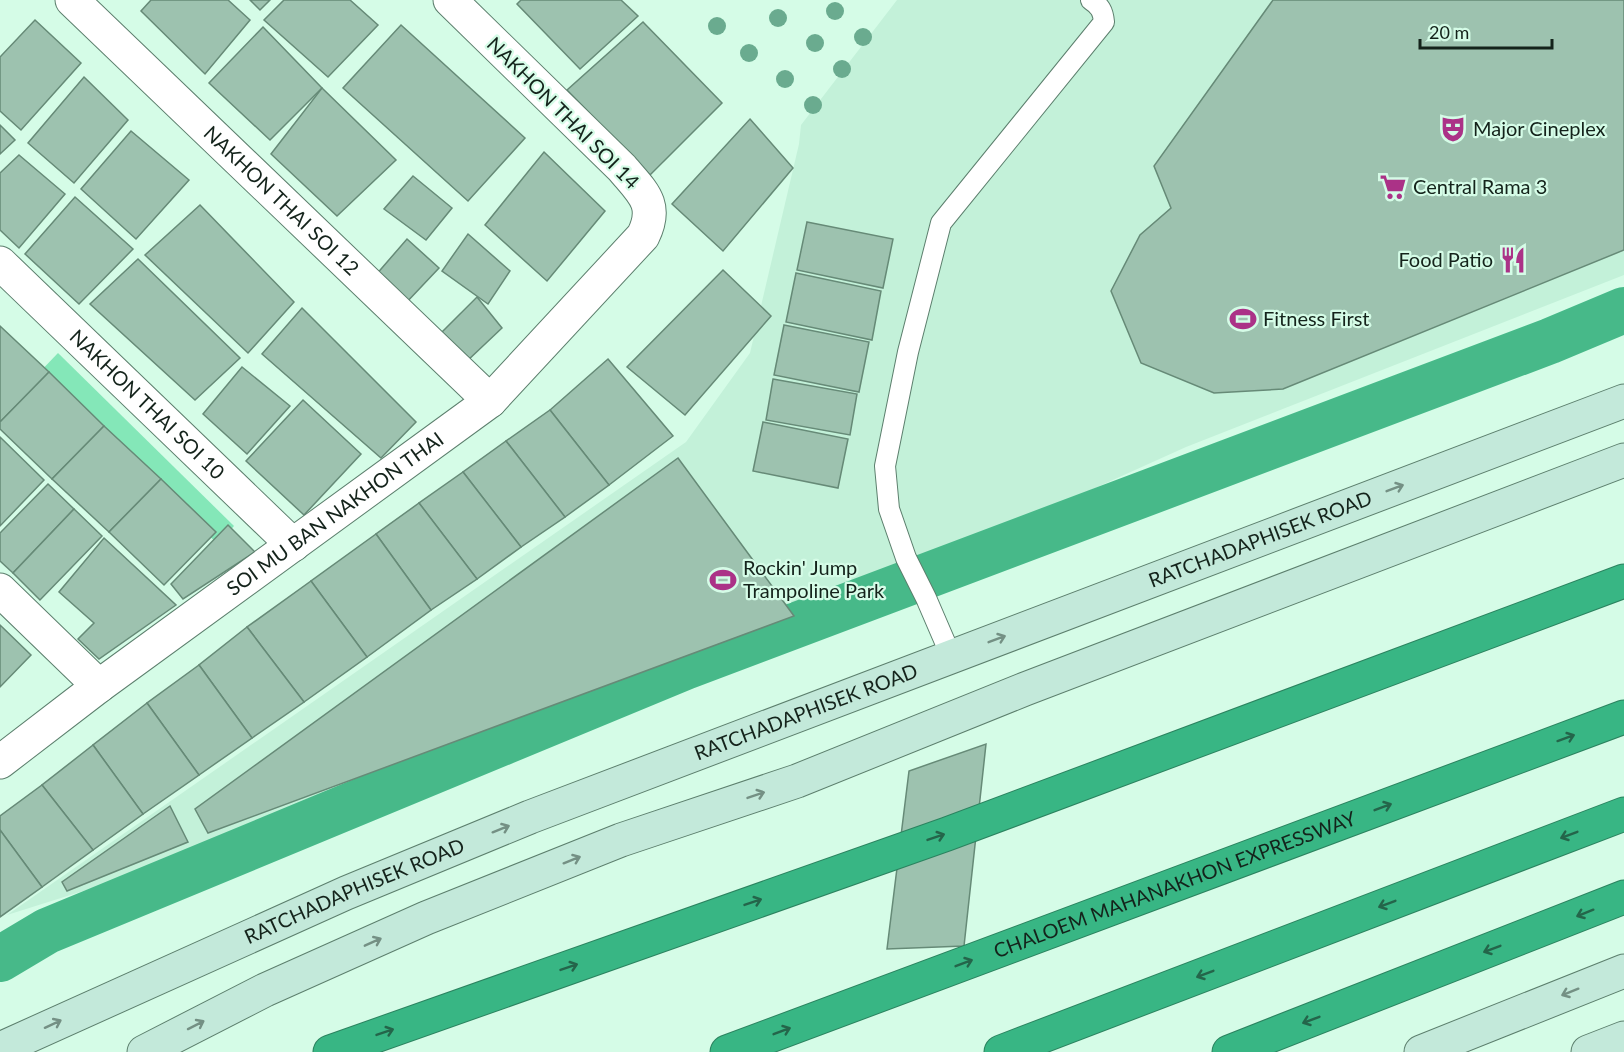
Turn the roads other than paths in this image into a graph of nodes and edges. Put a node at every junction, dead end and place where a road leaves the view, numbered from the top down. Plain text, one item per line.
1 (72, 0) edge
2 (450, 0) edge
3 (1091, 0) edge
4 (643, 236) joint
5 (0, 263) edge
6 (1624, 401) edge
7 (490, 402) junction
8 (1624, 460) edge
9 (293, 545) junction
10 (1624, 581) edge
11 (0, 590) edge
12 (951, 657) junction
13 (99, 686) junction
14 (1624, 717) edge
15 (0, 762) edge
16 (1624, 814) edge
17 (1624, 897) edge
18 (1624, 970) edge
19 (1624, 1038) edge
20 (0, 1049) edge
21 (144, 1052) edge
22 (330, 1052) edge
23 (727, 1052) edge
24 (1001, 1052) edge
25 (1229, 1052) edge
26 (1421, 1052) edge
27 (1588, 1052) edge

1 - 7 street, NAKHON THAI SOI 12
2 - 4 street, NAKHON THAI SOI 14
3 - 12 lane
4 - 7 street, SOI MU BAN NAKHON THAI
5 - 9 street, NAKHON THAI SOI 10
12 -> 6 main road, RATCHADAPHISEK ROAD
7 - 9 street, SOI MU BAN NAKHON THAI
21 -> 8 main road
9 - 13 street, SOI MU BAN NAKHON THAI
22 -> 10 highway
11 - 13 street
20 -> 12 main road, RATCHADAPHISEK ROAD
13 - 15 street, SOI MU BAN NAKHON THAI
23 -> 14 highway, CHALOEM MAHANAKHON EXPRESSWAY
16 -> 24 highway
17 -> 25 highway
18 -> 26 main road
19 - 27 main road

